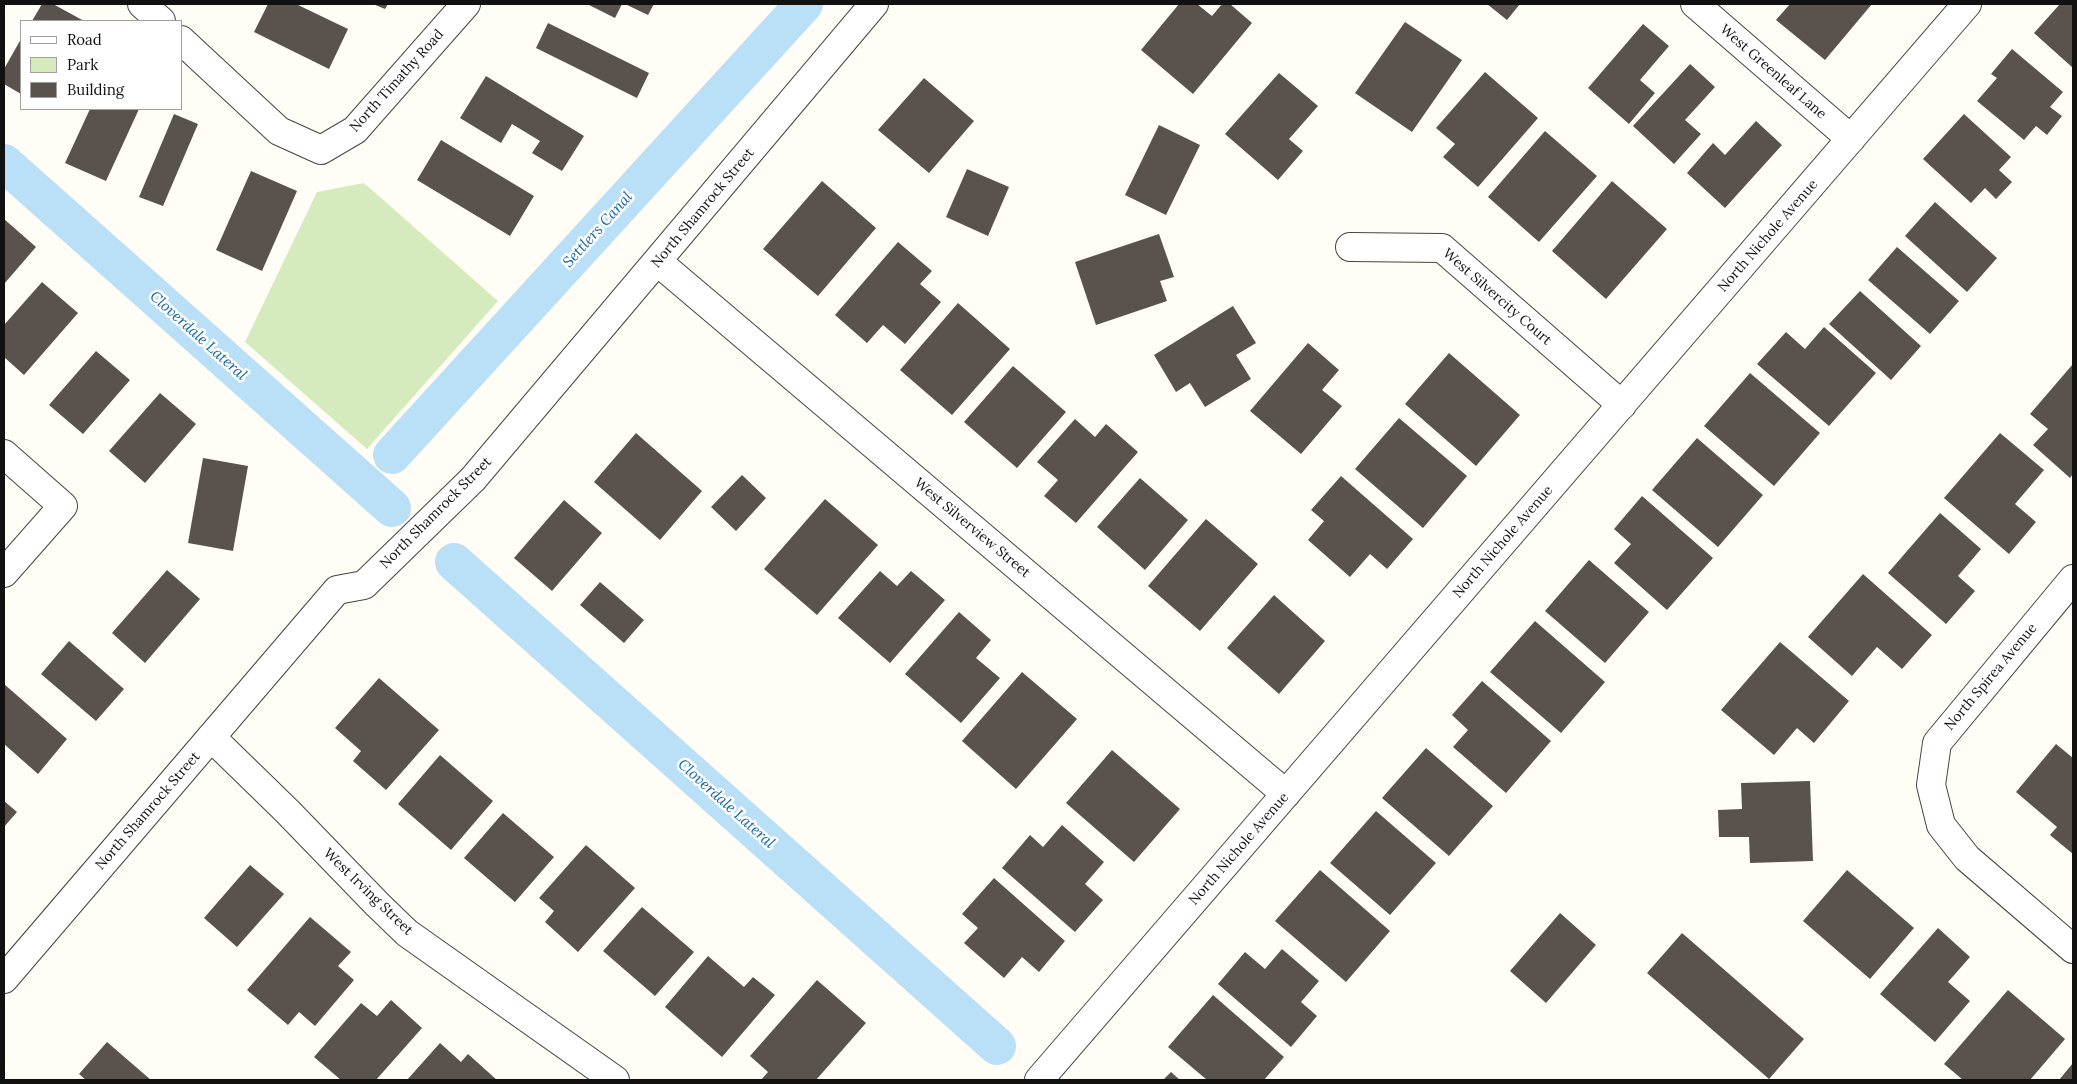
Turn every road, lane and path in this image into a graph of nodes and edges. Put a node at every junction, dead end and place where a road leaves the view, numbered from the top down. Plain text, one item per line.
1 (142, 4) edge
2 (466, 4) edge
3 (874, 4) edge
4 (1696, 4) edge
5 (1967, 4) edge
6 (160, 20) edge
7 (182, 41) edge
8 (1851, 140) junction
9 (1350, 247) dead end
10 (658, 262) junction
11 (1622, 405) junction
12 (4, 454) edge
13 (4, 573) edge
14 (2073, 579) edge
15 (211, 737) junction
16 (1286, 794) junction
17 (2073, 949) edge
18 (4, 979) edge
19 (615, 1080) edge
20 (1038, 1080) edge

1 - 6 street
2 - 7 street, North Timathy Road
3 - 10 street, North Shamrock Street
4 - 8 street, West Greenleaf Lane
5 - 8 street, North Nichole Avenue
8 - 11 street, North Nichole Avenue
9 - 11 street, West Silvercity Court
10 - 15 street, North Shamrock Street
10 - 16 street, West Silverview Street
11 - 16 street, North Nichole Avenue
12 - 13 street
14 - 17 street, North Spirea Avenue
15 - 18 street, North Shamrock Street
15 - 19 street, West Irving Street
16 - 20 street, North Nichole Avenue

